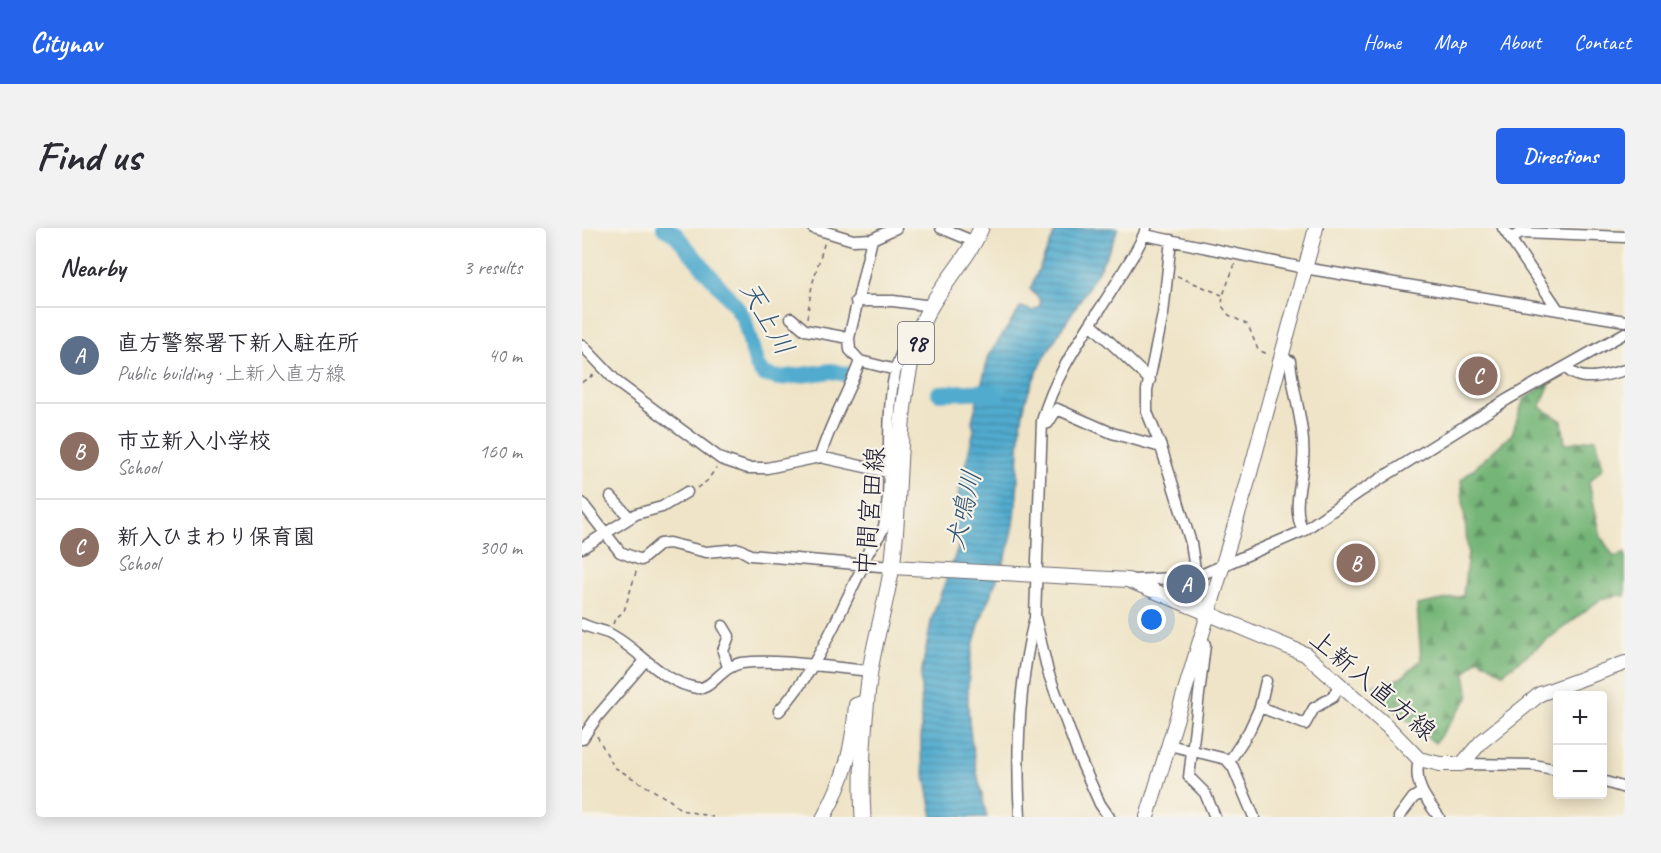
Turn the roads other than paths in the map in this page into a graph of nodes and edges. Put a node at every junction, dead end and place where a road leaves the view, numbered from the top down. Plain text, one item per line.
1 (813, 228) edge
2 (896, 228) edge
3 (941, 228) edge
4 (1316, 228) edge
5 (1503, 228) edge
6 (1145, 231) edge
7 (978, 235) edge
8 (1167, 236) edge
9 (1625, 237) edge
10 (1511, 238) junction
11 (872, 239) junction
12 (1304, 268) junction
13 (856, 302) junction
14 (932, 306) junction
15 (1557, 308) junction
16 (791, 318) dead end
17 (1625, 321) edge
18 (1091, 324) junction
19 (1625, 333) edge
20 (849, 338) junction
21 (917, 340) junction
22 (582, 345) edge
23 (1281, 357) junction
24 (860, 361) junction
25 (1567, 368) junction
26 (896, 370) junction
27 (1625, 370) edge
28 (1150, 380) junction
29 (1042, 425) junction
30 (1161, 447) junction
31 (820, 457) junction
32 (888, 472) junction
33 (687, 492) road end
34 (611, 497) dead end
35 (582, 503) edge
36 (630, 518) junction
37 (1303, 531) junction
38 (605, 532) junction
39 (582, 548) edge
40 (862, 566) junction
41 (1222, 567) junction
42 (899, 568) junction
43 (1034, 574) junction
44 (1196, 577) junction
45 (1128, 580) junction
46 (1204, 611) junction
47 (1035, 617) junction
48 (582, 624) edge
49 (723, 626) dead end
50 (1202, 637) junction
51 (644, 662) junction
52 (810, 666) junction
53 (728, 667) junction
54 (1623, 668) edge
55 (870, 671) junction
56 (1266, 681) dead end
57 (1340, 684) junction
58 (867, 701) junction
59 (1260, 707) junction
60 (780, 711) dead end
61 (582, 739) edge
62 (1169, 745) junction
63 (1191, 750) junction
64 (1419, 759) junction
65 (1229, 762) junction
66 (1462, 764) junction
67 (1553, 769) edge
68 (1607, 783) edge
69 (1625, 788) edge
70 (1421, 793) junction
71 (824, 817) edge
72 (863, 817) edge
73 (1020, 817) edge
74 (1109, 817) edge
75 (1147, 817) edge
76 (1215, 817) edge
77 (1254, 817) edge
78 (1399, 817) edge
79 (1439, 817) edge

1 - 11 street
2 - 11 street
3 - 7 street
4 - 12 main road
5 - 10 street
6 - 8 street
6 - 18 street
7 - 14 main road, 中間宮田線 / 98
8 - 12 street
8 - 28 street
9 - 10 street
10 - 15 street
11 - 13 street
12 - 15 street
12 - 23 main road
13 - 14 street
13 - 20 street
14 - 21 main road, 中間宮田線 / 98
15 - 17 street
16 - 20 street
18 - 28 street
18 - 29 street
19 - 25 street
20 - 24 street
21 - 26 street
21 - 42 main road, 中間宮田線 / 98
22 - 31 street
23 - 37 street
23 - 41 main road
24 - 26 street
24 - 31 street
25 - 27 street
25 - 37 street
26 - 32 street
28 - 30 street
29 - 30 street
29 - 43 street
30 - 44 street
31 - 32 street
32 - 40 street
33 - 36 street
34 - 36 street
35 - 38 street
36 - 38 street
37 - 41 street
38 - 39 street
38 - 40 street
40 - 42 street
40 - 52 street
41 - 44 street
41 - 46 main road
42 - 43 main road, 上新入直方線
42 - 55 main road, 中間宮田線 / 98
43 - 45 main road, 上新入直方線
43 - 47 street
44 - 45 street
44 - 46 street
45 - 46 main road, 上新入直方線
46 - 50 main road
46 - 57 main road, 上新入直方線
47 - 73 street
47 - 74 street
48 - 51 street
49 - 53 street
50 - 62 main road
50 - 63 street
51 - 53 street
51 - 61 street
52 - 53 street
52 - 55 street
52 - 60 street
54 - 66 main road
55 - 58 main road, 中間宮田線 / 98
56 - 59 street
57 - 59 street
57 - 64 main road, 上新入直方線
58 - 71 main road
58 - 72 main road, 中間宮田線 / 98
59 - 65 street
62 - 63 street
62 - 75 main road
63 - 65 street
63 - 76 street
64 - 66 main road, 上新入直方線
64 - 70 street
65 - 77 street
66 - 67 street
68 - 69 street
70 - 78 street
70 - 79 street

